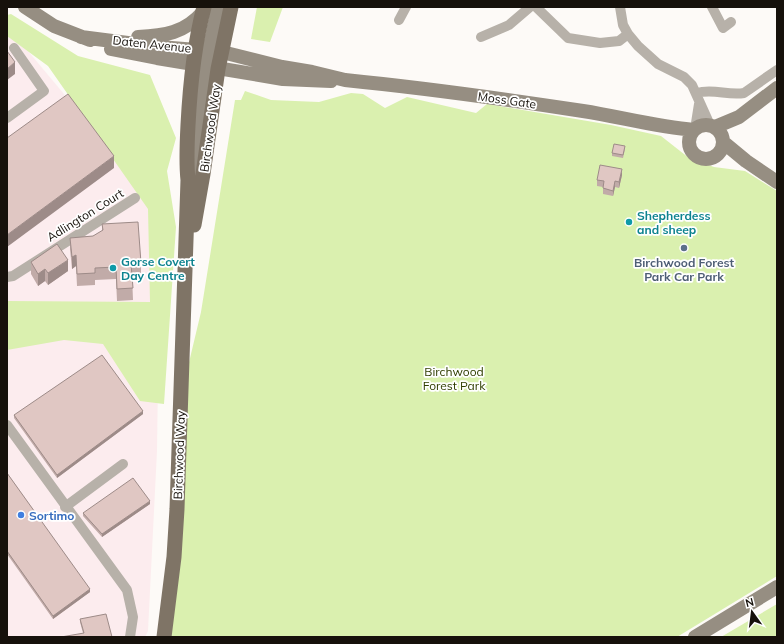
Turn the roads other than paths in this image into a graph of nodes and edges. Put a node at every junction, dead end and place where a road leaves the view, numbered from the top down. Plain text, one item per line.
1 (25, 7) edge
2 (218, 7) edge
3 (231, 7) edge
4 (406, 7) edge
5 (530, 7) edge
6 (536, 7) edge
7 (620, 7) edge
8 (712, 7) edge
9 (204, 10) edge
10 (398, 20) dead end
11 (731, 22) dead end
12 (628, 34) junction
13 (81, 37) junction
14 (481, 37) dead end
15 (104, 40) junction
16 (14, 48) dead end
17 (209, 50) junction
18 (206, 67) junction
19 (777, 70) edge
20 (345, 80) junction
21 (777, 88) edge
22 (697, 93) junction
23 (699, 104) junction
24 (7, 118) edge
25 (666, 128) junction
26 (694, 130) junction
27 (718, 133) junction
28 (692, 151) junction
29 (716, 156) junction
30 (746, 161) junction
31 (777, 182) edge
32 (135, 198) dead end
33 (184, 272) junction
34 (7, 277) edge
35 (7, 425) edge
36 (123, 464) dead end
37 (65, 507) junction
38 (777, 587) edge
39 (130, 637) edge
40 (164, 637) edge
41 (695, 637) edge

1 - 13 street, Daten Avenue
2 - 17 street
3 - 17 main road, Birchwood Way
4 - 10 street
5 - 14 street
6 - 12 street
7 - 12 street
8 - 11 street
9 - 15 street
9 - 17 main road, Birchwood Way
12 - 22 street
13 - 15 street, Daten Avenue
13 - 18 street, Daten Avenue
15 - 17 street, Daten Avenue
16 - 24 street
17 - 18 main road, Birchwood Way
17 - 18 main road, Birchwood Way
17 - 20 street, Moss Gate
18 - 20 street, Moss Gate
18 - 33 main road, Birchwood Way
18 - 33 main road, Birchwood Way
19 - 22 street
20 - 25 street, Moss Gate
21 - 27 street
22 - 23 street
23 - 26 street
23 - 27 street
25 - 26 street, Moss Gate
25 - 28 street, Moss Gate
26 - 27 street, Moss Gate
26 - 28 street
27 - 29 street
27 - 30 street, Moss Gate
28 - 29 street, Moss Gate
29 - 30 street, Moss Gate
30 - 31 street, Moss Gate
32 - 34 street, Adlington Court
33 - 40 main road, Birchwood Way
35 - 37 street
36 - 37 street
37 - 39 street
38 - 41 street

